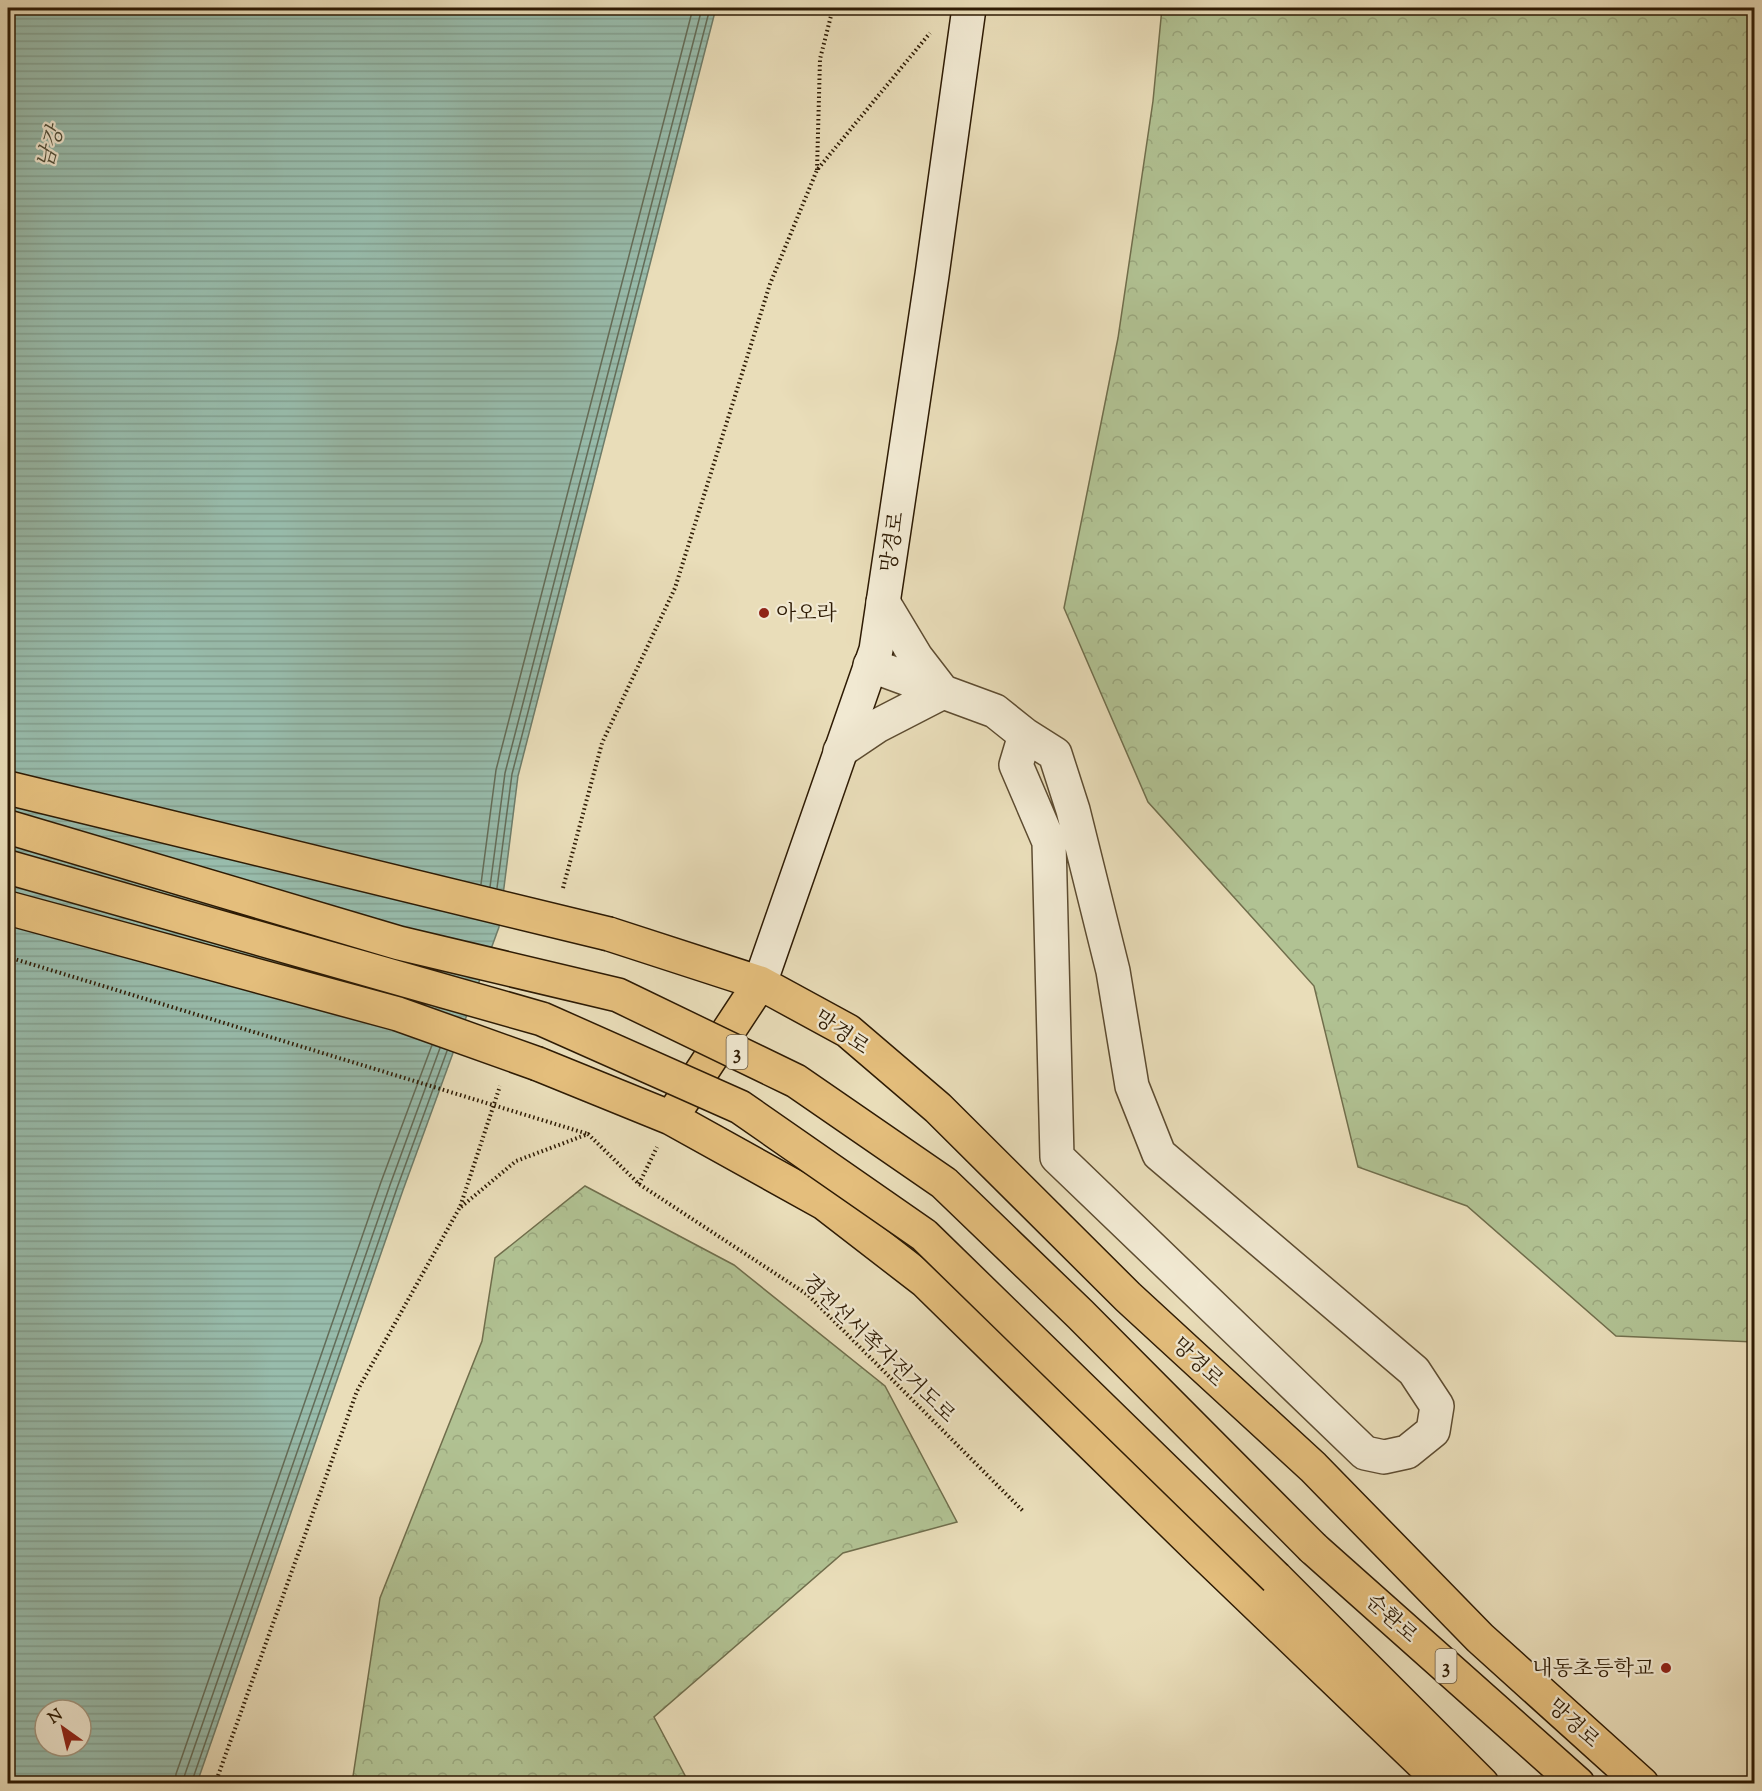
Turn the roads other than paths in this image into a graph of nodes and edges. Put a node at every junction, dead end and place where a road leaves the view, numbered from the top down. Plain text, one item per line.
1 (969, 8) edge
2 (883, 602) junction
3 (870, 665) junction
4 (943, 692) junction
5 (1025, 735) junction
6 (840, 751) junction
7 (8, 788) edge
8 (8, 827) edge
9 (8, 867) edge
10 (8, 908) edge
11 (760, 983) junction
12 (671, 1118) junction
13 (1444, 1784) edge
14 (1482, 1784) edge
15 (1578, 1784) edge
16 (1642, 1784) edge

1 - 2 street, 망경로
2 - 3 street, 망경로
2 - 4 street
3 - 4 street
3 - 6 street, 망경로
4 - 5 street
4 - 6 street
5 - 5 street
6 - 11 street, 망경로
7 - 11 main road, bridge
8 - 15 main road, 순환로 / 3, bridge
9 - 14 main road, 3, bridge
10 - 12 main road, bridge
11 - 12 main road
11 - 16 main road, 망경로
12 - 13 main road

